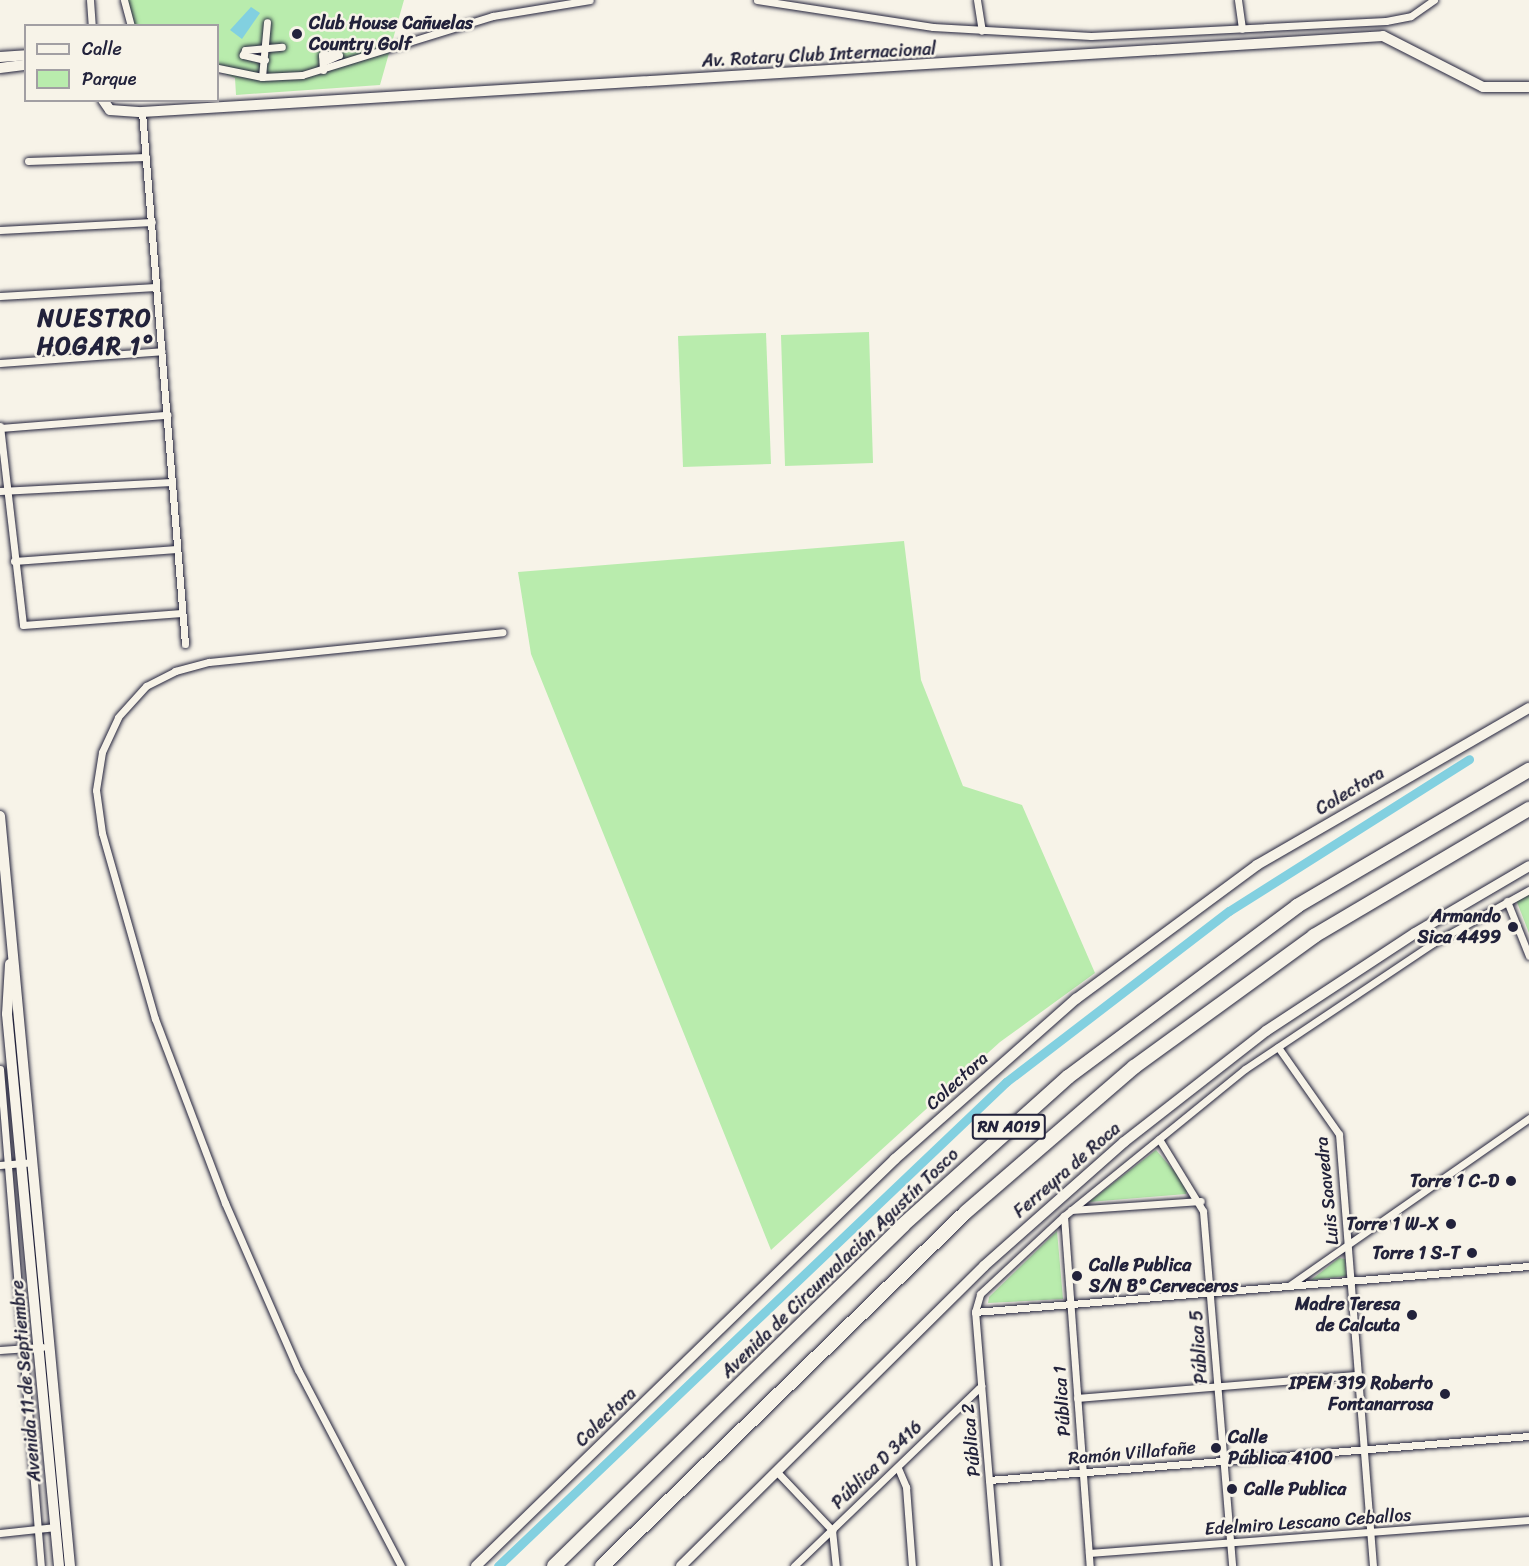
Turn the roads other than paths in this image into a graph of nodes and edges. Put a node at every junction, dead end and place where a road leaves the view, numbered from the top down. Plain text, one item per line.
1 (90, 0) edge
2 (124, 0) edge
3 (590, 0) edge
4 (757, 0) edge
5 (977, 0) edge
6 (1238, 0) edge
7 (1434, 0) edge
8 (267, 21) dead end
9 (92, 24) edge
10 (128, 24) edge
11 (1242, 29) junction
12 (982, 31) junction
13 (282, 47) dead end
14 (265, 49) junction
15 (24, 55) edge
16 (0, 57) edge
17 (265, 60) junction
18 (24, 65) edge
19 (0, 68) edge
20 (219, 68) edge
21 (262, 77) junction
22 (1529, 87) edge
23 (104, 102) edge
24 (142, 111) junction
25 (147, 157) junction
26 (28, 161) dead end
27 (152, 222) junction
28 (0, 230) edge
29 (156, 287) junction
30 (0, 296) edge
31 (162, 351) junction
32 (0, 363) edge
33 (167, 415) junction
34 (0, 428) edge
35 (172, 482) junction
36 (3, 491) edge
37 (177, 549) junction
38 (14, 561) junction
39 (182, 613) junction
40 (502, 632) dead end
41 (185, 644) dead end
42 (1529, 708) edge
43 (1529, 770) edge
44 (1529, 808) edge
45 (0, 816) edge
46 (1529, 866) edge
47 (1529, 890) edge
48 (1507, 901) junction
49 (12, 942) junction
50 (1529, 956) edge
51 (1278, 1047) junction
52 (0, 1069) edge
53 (1529, 1118) edge
54 (1159, 1138) junction
55 (27, 1162) junction
56 (9, 1164) junction
57 (0, 1165) edge
58 (1201, 1201) junction
59 (1071, 1210) junction
60 (1064, 1216) junction
61 (1348, 1244) junction
62 (1529, 1266) edge
63 (1351, 1281) junction
64 (1288, 1286) junction
65 (1210, 1294) junction
66 (1070, 1305) junction
67 (975, 1312) junction
68 (45, 1347) junction
69 (25, 1348) junction
70 (0, 1350) edge
71 (1358, 1375) junction
72 (981, 1386) junction
73 (1216, 1386) junction
74 (1077, 1398) junction
75 (1529, 1436) edge
76 (1364, 1449) junction
77 (1223, 1461) junction
78 (898, 1468) junction
79 (1082, 1472) junction
80 (778, 1473) junction
81 (989, 1480) junction
82 (1529, 1520) edge
83 (56, 1527) junction
84 (37, 1530) junction
85 (832, 1530) junction
86 (1370, 1532) junction
87 (0, 1533) edge
88 (636, 1534) junction
89 (1230, 1543) junction
90 (1089, 1553) junction
91 (41, 1566) edge
92 (59, 1566) edge
93 (70, 1566) edge
94 (401, 1566) edge
95 (476, 1566) edge
96 (554, 1566) edge
97 (602, 1566) edge
98 (608, 1566) edge
99 (681, 1566) edge
100 (794, 1566) edge
101 (836, 1566) edge
102 (912, 1566) edge
103 (996, 1566) edge
104 (1090, 1566) edge
105 (1232, 1566) edge
106 (1373, 1566) edge

1 - 9 street
2 - 10 street
3 - 21 street
4 - 12 street
5 - 12 street
6 - 11 street
7 - 11 street
8 - 14 street
11 - 12 street
13 - 14 street
14 - 17 street
14 - 17 street
15 - 16 main road
17 - 21 street
18 - 19 main road
20 - 21 street
22 - 24 main road, Av. Rotary Club Internacional
23 - 24 main road, Av. Rotary Club Internacional
24 - 25 street
25 - 26 street
25 - 27 street
27 - 28 street
27 - 29 street
29 - 30 street
29 - 31 street
31 - 32 street
31 - 33 street
33 - 34 street
33 - 35 street
34 - 36 street
35 - 36 street
35 - 37 street
36 - 38 street
37 - 38 street
37 - 39 street
38 - 39 street
39 - 41 street
40 - 94 street
42 - 95 main road, Colectora
43 - 96 highway, Avenida de Circunvalación Agustín Tosco / RN A019
44 - 88 highway, RN A019
45 - 49 main road, Avenida 11 de Septiembre
46 - 80 main road, Ferreyra de Roca
47 - 48 street
48 - 50 street
48 - 51 street
49 - 55 main road, Avenida 11 de Septiembre
49 - 55 main road, Avenida 11 de Septiembre
51 - 54 street
51 - 61 street, Luis Saavedra
52 - 56 street
53 - 61 street
54 - 58 street, Pública 5
54 - 59 street
55 - 56 street
55 - 68 main road, Avenida 11 de Septiembre
56 - 57 street
56 - 69 street
58 - 59 street
58 - 65 street, Pública 5
59 - 60 street
60 - 66 street, Pública 1
60 - 67 street
61 - 63 street, Luis Saavedra
61 - 64 street
62 - 63 street
63 - 64 street
63 - 71 street, Luis Saavedra
64 - 65 street
65 - 66 street
65 - 73 street, Pública 5
66 - 67 street
66 - 74 street, Pública 1
67 - 72 street, Pública 2
68 - 69 street
68 - 83 main road, Avenida 11 de Septiembre
68 - 93 main road, Avenida 11 de Septiembre
69 - 70 street
69 - 84 street
71 - 73 street
71 - 76 street, Luis Saavedra
72 - 78 street, Pública D 3416
72 - 81 street, Pública 2
73 - 74 street
73 - 77 street, Pública 5
74 - 79 street, Pública 1
75 - 76 street, Ramón Villafañe
76 - 77 street, Ramón Villafañe
76 - 86 street, Luis Saavedra
77 - 79 street, Ramón Villafañe
77 - 89 street, Pública 5
78 - 85 street, Pública D 3416
78 - 102 street
79 - 81 street, Ramón Villafañe
79 - 90 street, Pública 1
80 - 85 street
80 - 99 main road, Ferreyra de Roca
81 - 103 street, Pública 2
82 - 86 street, Edelmiro Lescano Ceballos
83 - 84 street
83 - 92 main road, Avenida 11 de Septiembre
84 - 87 street
84 - 91 street
85 - 100 street, Pública D 3416
85 - 101 street
86 - 89 street, Edelmiro Lescano Ceballos
86 - 106 street, Luis Saavedra
88 - 97 highway, RN A019
88 - 98 highway
89 - 90 street, Edelmiro Lescano Ceballos
89 - 105 street, Pública 5
90 - 104 street, Pública 1

